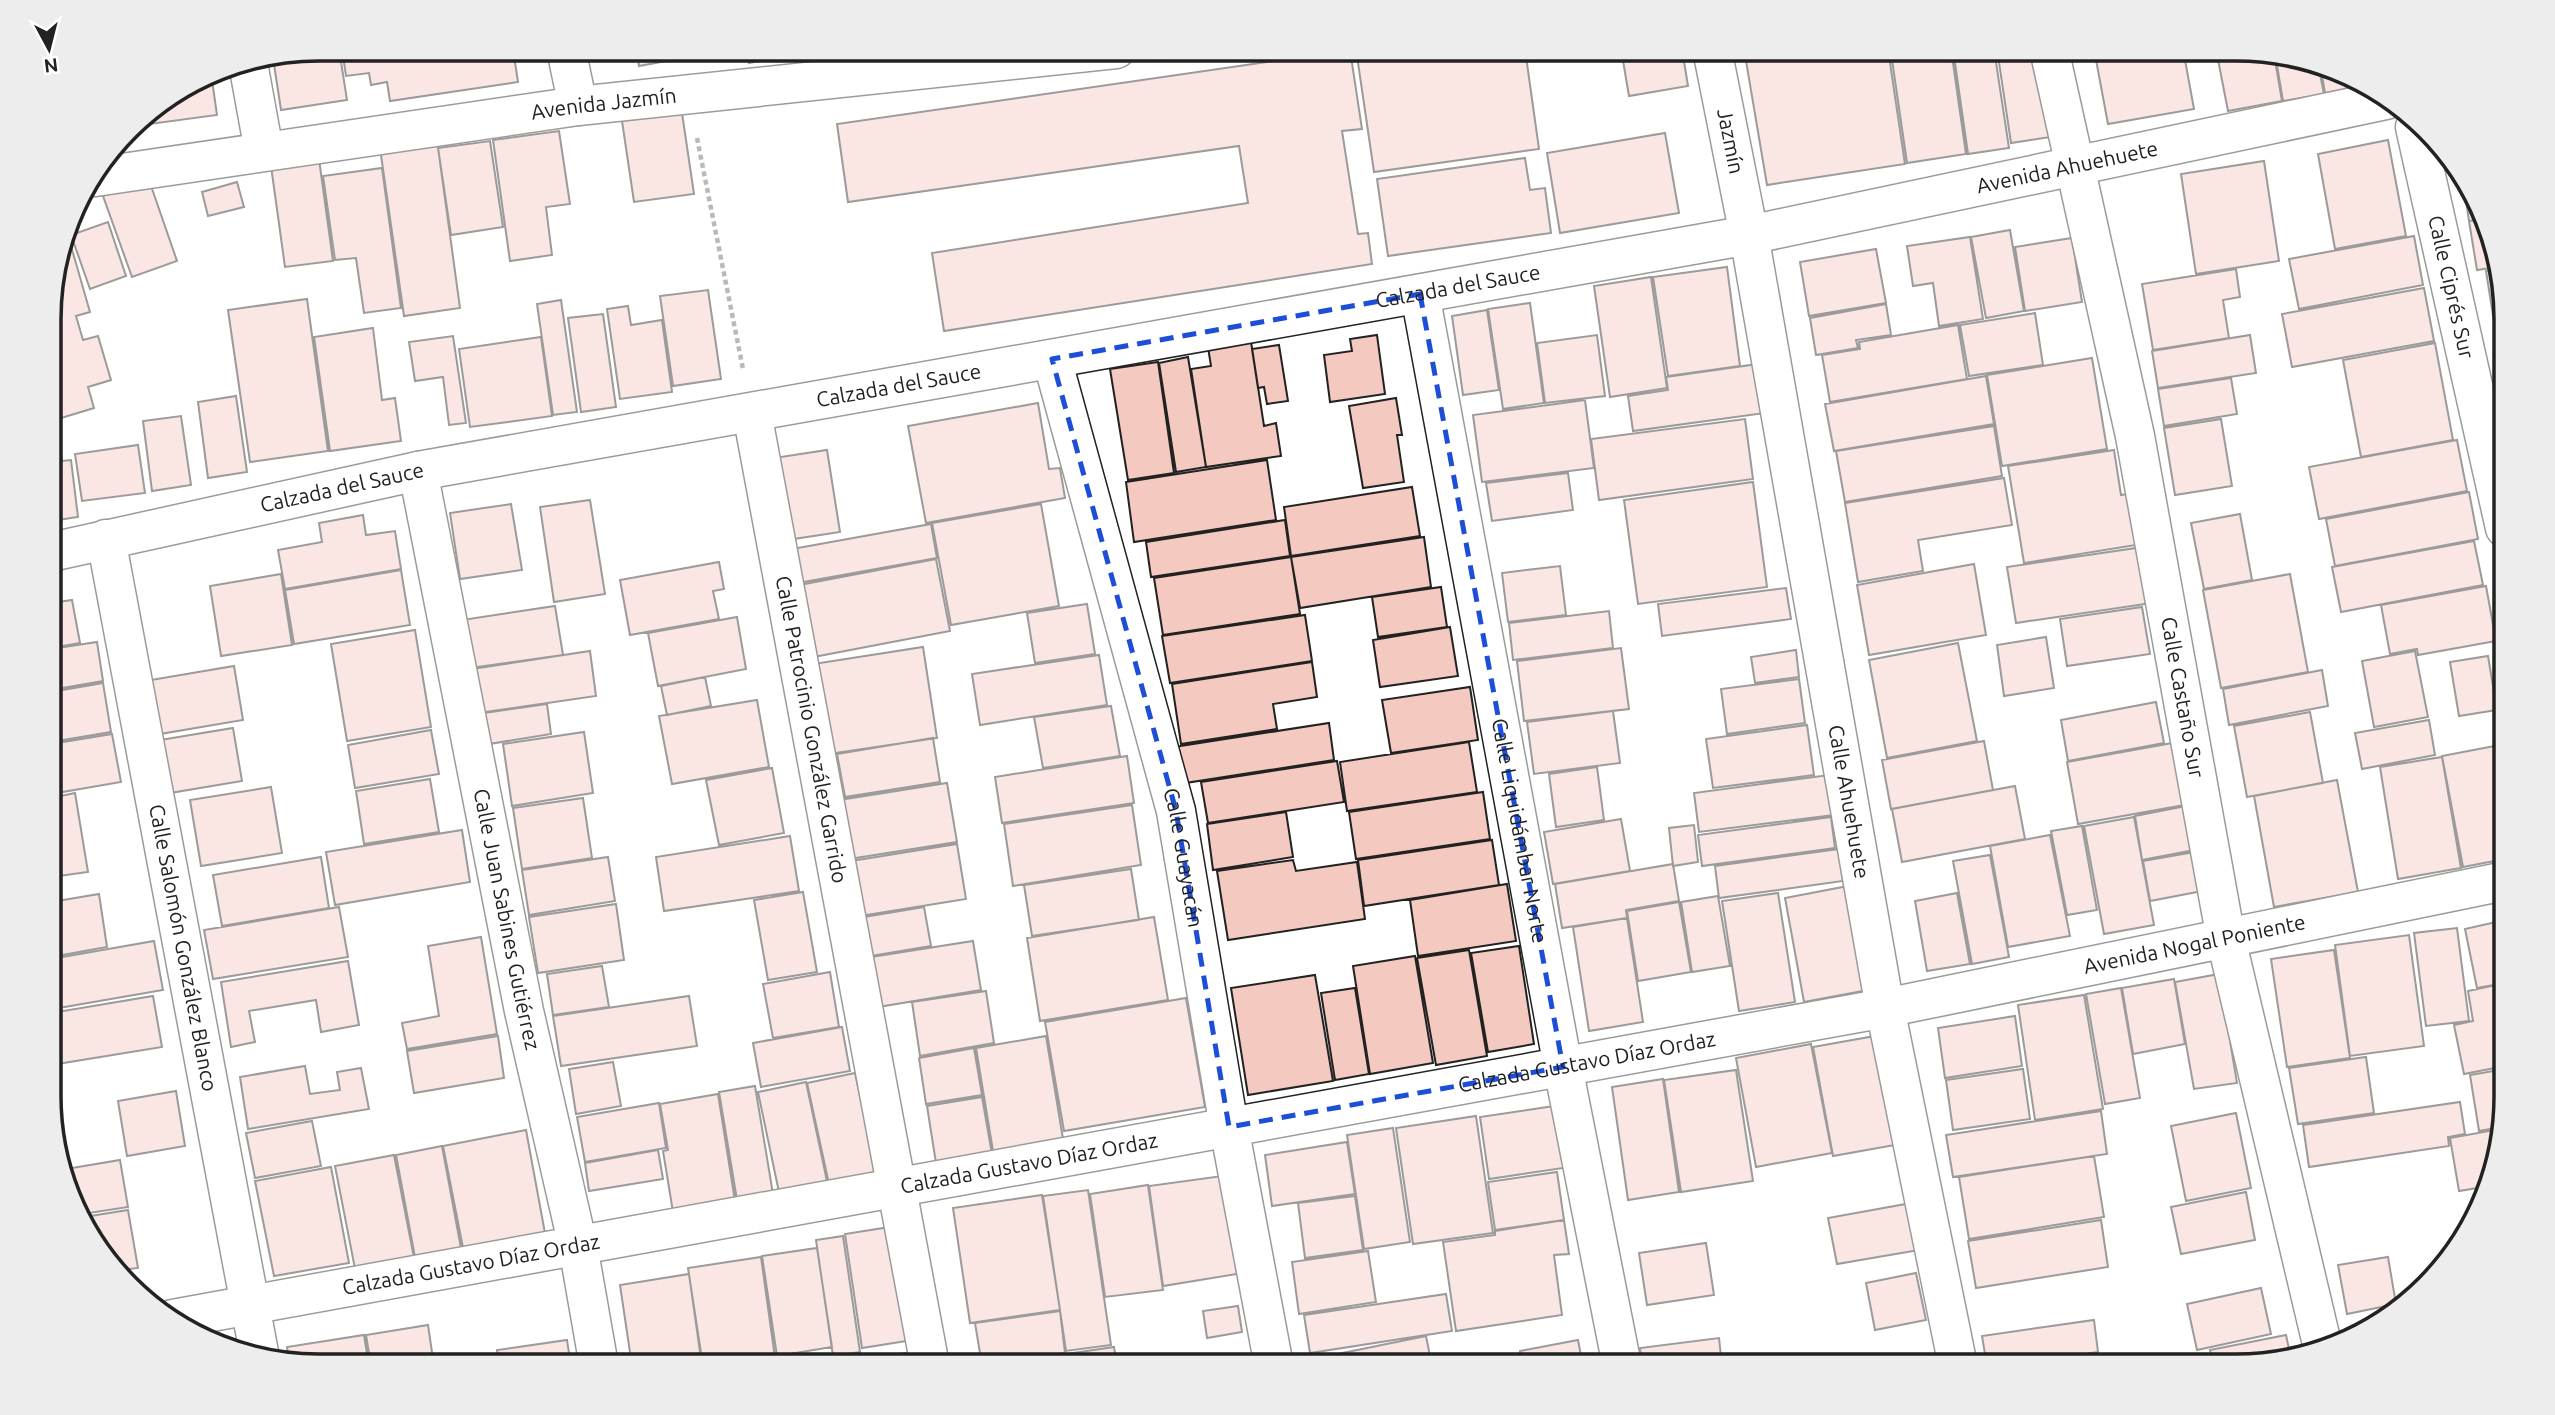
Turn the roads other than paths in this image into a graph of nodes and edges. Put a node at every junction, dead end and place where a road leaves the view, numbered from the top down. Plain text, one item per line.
1 (569, 61) edge
2 (917, 61) edge
3 (1714, 61) edge
4 (2052, 61) edge
5 (249, 71) edge
6 (2375, 102) edge
7 (578, 106) junction
8 (2417, 136) edge
9 (264, 151) junction
10 (2076, 167) junction
11 (105, 175) edge
12 (1749, 235) junction
13 (1420, 294) junction
14 (1052, 359) junction
15 (752, 413) junction
16 (418, 471) junction
17 (2494, 479) edge
18 (106, 539) junction
19 (61, 550) edge
20 (2494, 883) edge
21 (2226, 939) junction
22 (1885, 1008) junction
23 (1563, 1067) junction
24 (1229, 1128) junction
25 (897, 1188) junction
26 (578, 1246) junction
27 (251, 1305) junction
28 (186, 1317) edge
29 (2321, 1339) edge
30 (258, 1346) edge
31 (597, 1354) edge
32 (928, 1354) edge
33 (1272, 1354) edge
34 (1620, 1354) edge
35 (1956, 1354) edge

1 - 7 street
2 - 7 street, Avenida Jazmín
3 - 12 street, Jazmín
4 - 10 street, Calle Castaño Sur
5 - 9 street
6 - 10 street, Avenida Ahuehuete
7 - 9 street, Avenida Jazmín
8 - 17 street, Calle Ciprés Sur
9 - 11 street, Avenida Jazmín
10 - 12 street, Avenida Ahuehuete
10 - 21 street, Calle Castaño Sur
12 - 13 street, Calzada del Sauce
12 - 22 street, Calle Ahuehuete
13 - 14 street, Calzada del Sauce
13 - 23 street, Calle Liquidámbar Norte
14 - 15 street, Calzada del Sauce
14 - 24 street, Calle Guayacán
15 - 16 street, Calzada del Sauce
15 - 25 street, Calle Patrocinio González Garrido
16 - 18 street, Calzada del Sauce
16 - 26 street, Calle Juan Sabines Gutiérrez
18 - 19 street, Calzada del Sauce
18 - 27 street, Calle Salomón González Blanco
20 - 21 street, Avenida Nogal Poniente
21 - 22 street, Avenida Nogal Poniente
21 - 29 street, Calle Castaño Sur
22 - 23 street, Calzada Gustavo Díaz Ordaz
22 - 35 street, Calle Ahuehuete
23 - 24 street, Calzada Gustavo Díaz Ordaz
23 - 34 street, Calle Liquidámbar Norte
24 - 25 street, Calzada Gustavo Díaz Ordaz
24 - 33 street, Calle Guayacán
25 - 26 street, Calzada Gustavo Díaz Ordaz
25 - 32 street, Calle Patrocinio González Garrido
26 - 27 street, Calzada Gustavo Díaz Ordaz
26 - 31 street, Calle Juan Sabines Gutiérrez
27 - 28 street, Calzada Gustavo Díaz Ordaz
27 - 30 street, Calle Salomón González Blanco

